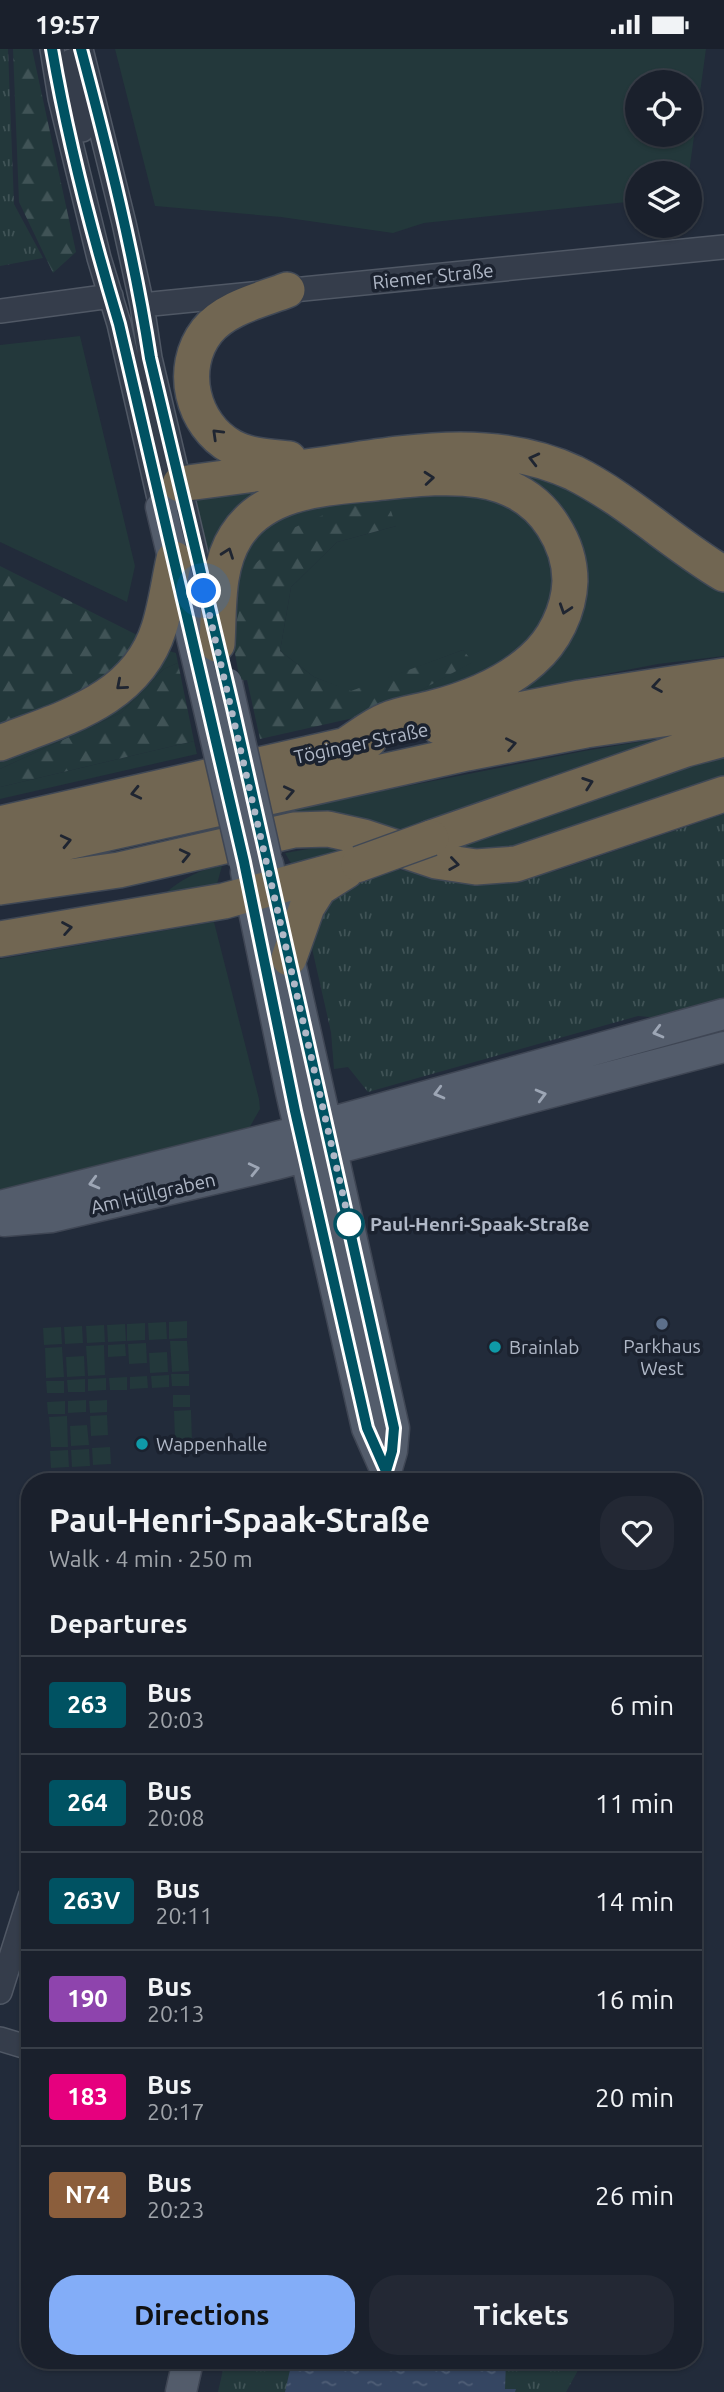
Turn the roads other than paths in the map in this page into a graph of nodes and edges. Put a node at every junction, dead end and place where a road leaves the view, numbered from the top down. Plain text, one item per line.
1 (52, 49) edge
2 (70, 49) edge
3 (81, 49) edge
4 (724, 247) edge
5 (287, 290) junction
6 (110, 296) junction
7 (0, 311) edge
8 (138, 312) junction
9 (127, 359) junction
10 (327, 464) junction
11 (171, 496) junction
12 (174, 559) junction
13 (724, 574) edge
14 (216, 644) junction
15 (724, 676) edge
16 (215, 686) junction
17 (724, 710) edge
18 (724, 739) edge
19 (0, 743) edge
20 (346, 745) junction
21 (724, 794) edge
22 (0, 824) edge
23 (0, 857) edge
24 (359, 864) junction
25 (258, 874) junction
26 (0, 887) edge
27 (0, 939) edge
28 (289, 958) junction
29 (724, 1014) edge
30 (724, 1047) edge
31 (316, 1140) junction
32 (0, 1206) edge
33 (0, 1221) edge
34 (384, 1473) edge
35 (21, 1926) edge
36 (0, 1992) edge
37 (0, 2039) edge
38 (21, 2045) edge
39 (186, 2369) edge
40 (181, 2392) edge

1 - 6 street
2 - 6 street
3 - 8 street
4 - 5 street, Riemer Straße
5 - 8 street, Riemer Straße
10 -> 5 highway
6 - 7 street
6 - 8 street
6 - 9 street
8 - 9 street
8 - 11 street
9 - 11 street
10 - 11 highway
13 -> 10 highway
11 - 12 main road
11 - 14 street
12 - 16 main road
12 -> 19 highway
14 - 16 main road
14 -> 20 highway
15 -> 20 highway, Töginger Straße
16 - 25 main road, bridge
23 -> 17 highway, Töginger Straße
24 -> 18 highway, bridge
20 -> 22 highway, Töginger Straße
26 -> 21 highway
24 - 25 highway
24 - 28 highway
27 -> 25 highway
25 - 28 main road
25 - 31 main road
28 - 31 main road
29 -> 31 main road
31 -> 30 main road
31 -> 32 main road, Am Hüllgraben
33 -> 31 main road, Am Hüllgraben
31 - 34 main road
35 - 36 street
37 - 38 street
39 - 40 main road

